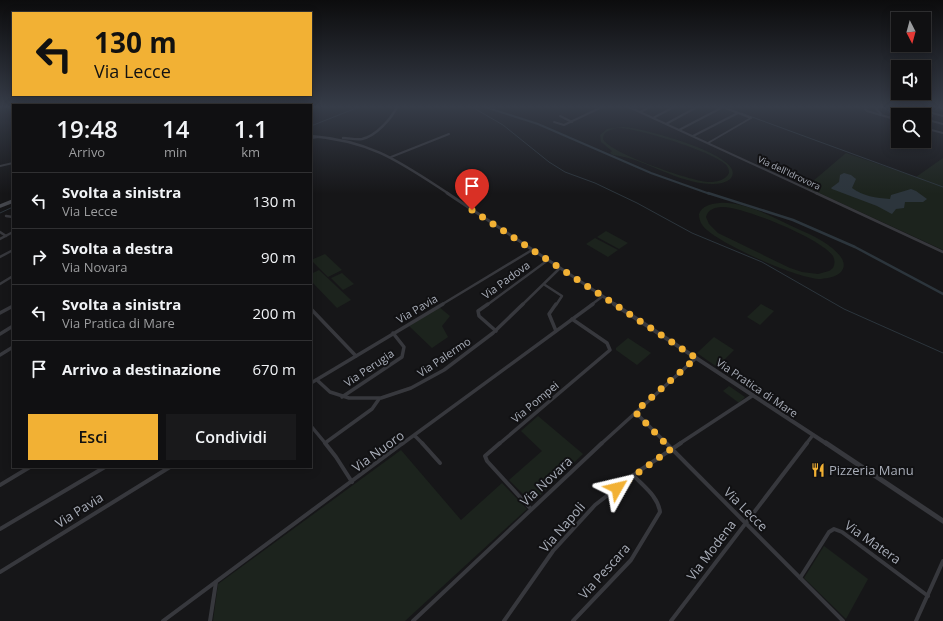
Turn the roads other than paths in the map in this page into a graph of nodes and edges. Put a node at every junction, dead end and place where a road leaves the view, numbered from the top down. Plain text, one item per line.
1 (370, 136) edge
2 (444, 136) edge
3 (693, 136) edge
4 (719, 136) edge
5 (312, 137) edge
6 (323, 137) junction
7 (707, 143) junction
8 (391, 157) junction
9 (12, 163) edge
10 (0, 166) edge
11 (12, 201) edge
12 (0, 206) edge
13 (6, 216) dead end
14 (12, 217) edge
15 (0, 232) edge
16 (12, 233) edge
17 (6, 236) junction
18 (0, 239) edge
19 (532, 250) junction
20 (12, 251) edge
21 (943, 252) edge
22 (0, 257) edge
23 (548, 260) junction
24 (560, 268) junction
25 (12, 277) edge
26 (0, 284) edge
27 (545, 285) junction
28 (603, 296) junction
29 (12, 307) edge
30 (312, 310) edge
31 (0, 313) edge
32 (572, 319) junction
33 (12, 327) edge
34 (496, 331) junction
35 (556, 331) junction
36 (393, 333) junction
37 (0, 334) edge
38 (12, 349) edge
39 (0, 355) edge
40 (356, 356) junction
41 (696, 358) junction
42 (317, 380) junction
43 (312, 382) edge
44 (752, 396) junction
45 (342, 397) junction
46 (379, 399) junction
47 (635, 412) junction
48 (312, 427) edge
49 (813, 435) junction
50 (415, 436) junction
51 (325, 443) junction
52 (671, 449) junction
53 (440, 463) dead end
54 (28, 468) edge
55 (103, 468) edge
56 (168, 468) edge
57 (633, 476) junction
58 (352, 482) junction
59 (0, 485) edge
60 (531, 509) junction
61 (943, 521) edge
62 (746, 523) junction
63 (0, 529) edge
64 (943, 561) edge
65 (941, 568) edge
66 (0, 572) edge
67 (800, 578) junction
68 (216, 582) junction
69 (928, 596) junction
70 (163, 621) edge
71 (210, 621) edge
72 (413, 621) edge
73 (504, 621) edge
74 (573, 621) edge
75 (670, 621) edge
76 (843, 621) edge
77 (916, 621) edge

1 - 6 street
2 - 8 street
3 - 7 street, Via dell'Idrovora
4 - 7 street
5 - 6 street, Via Pratica di Mare
6 - 8 street, Via Pratica di Mare
7 - 21 street, Via dell'Idrovora
8 - 19 street, Via Pratica di Mare
9 - 10 street
11 - 12 main road
13 - 14 street
15 - 17 street
16 - 17 street
17 - 18 street
19 - 23 street, Via Pratica di Mare
19 - 36 street, Via Pavia
20 - 22 street
23 - 24 street, Via Pratica di Mare
23 - 34 street, Via Padova
24 - 27 street, Via Palermo
24 - 28 street, Via Pratica di Mare
25 - 26 street
27 - 34 street, Via Palermo
27 - 35 street
28 - 32 street, Via Nuoro
28 - 41 street, Via Pratica di Mare
29 - 31 street
30 - 40 street
32 - 35 street, Via Nuoro
32 - 60 street, Via Pompei
33 - 37 street
34 - 46 street, Via Palermo
35 - 50 street, Via Nuoro
36 - 40 street, Via Pavia
36 - 45 street, Via Perugia
38 - 39 street
40 - 42 street, Via Pavia
41 - 44 street, Via Pratica di Mare
41 - 47 street, Via Novara
42 - 43 street, Via Pavia
42 - 45 street, Via Palermo
44 - 49 street, Via Pratica di Mare
44 - 52 street, Via Napoli
45 - 46 street, Via Palermo
46 - 51 street
47 - 52 street, Via Lecce
47 - 60 street, Via Novara
48 - 51 street
49 - 61 street, Via Pratica di Mare
49 - 62 street, Via Modena
50 - 53 street
50 - 58 street, Via Nuoro
51 - 58 street
52 - 57 street, Via Napoli
52 - 62 street, Via Lecce
54 - 59 street
55 - 63 street
56 - 66 street, Via Pavia
57 - 73 street, Via Napoli
57 - 74 street, Via Pescara
58 - 68 street, Via Nuoro
60 - 72 street, Via Novara
62 - 67 street, Via Lecce
62 - 75 street, Via Modena
64 - 65 street
65 - 69 street
67 - 69 street, Via Matera
67 - 76 street, Via Lecce
68 - 70 street, Via Nuoro
68 - 71 street
69 - 77 street

